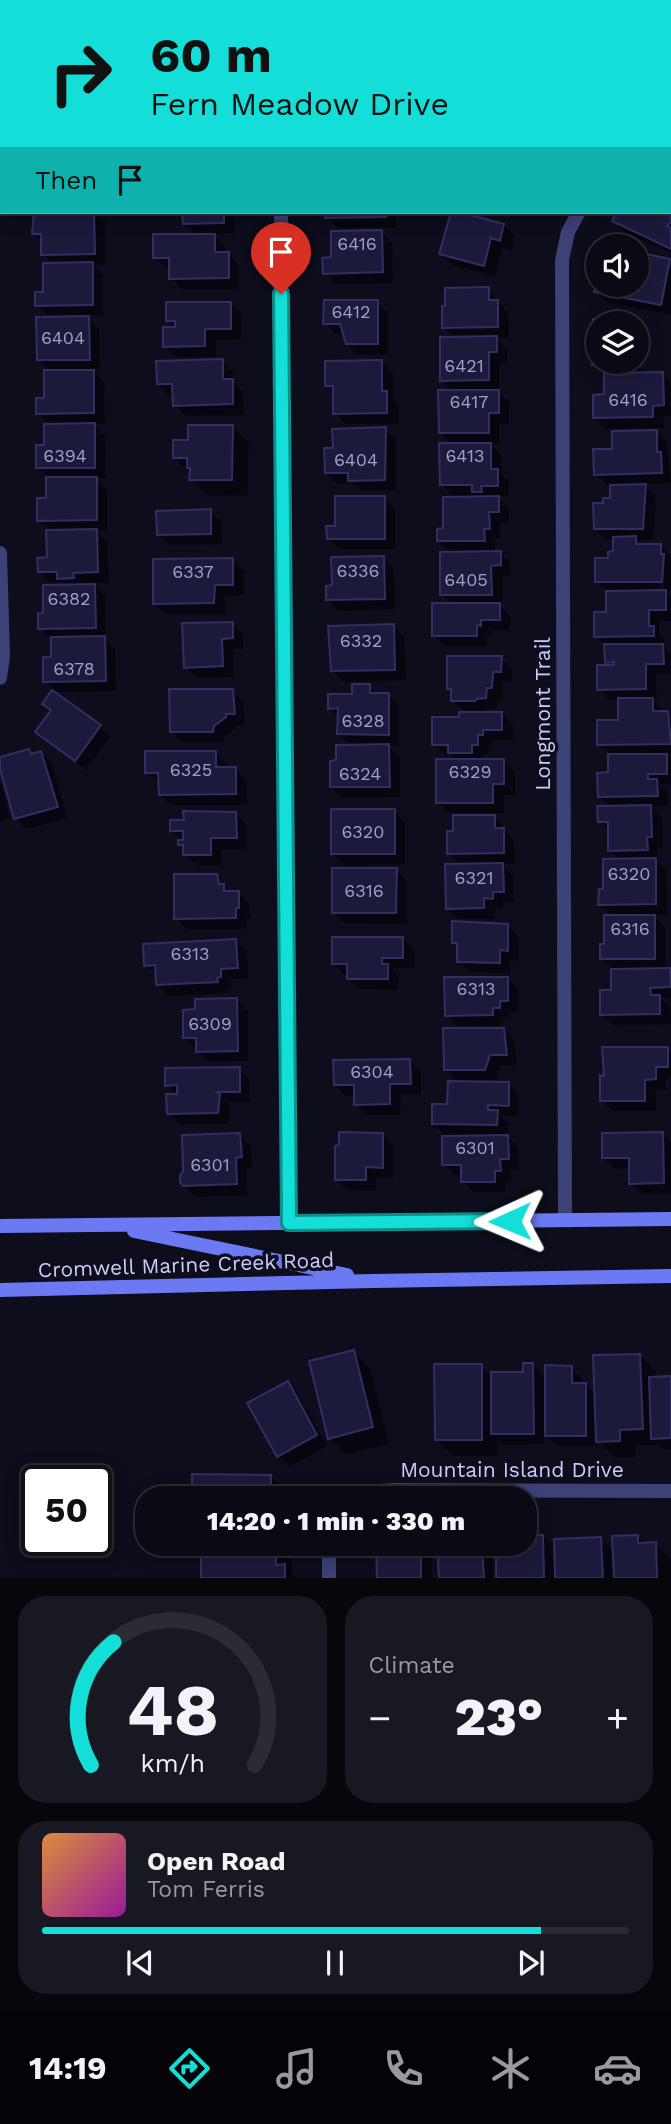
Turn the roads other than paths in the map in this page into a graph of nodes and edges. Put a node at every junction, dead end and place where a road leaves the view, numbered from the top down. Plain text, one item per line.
1 (281, 214) edge
2 (578, 214) edge
3 (0, 553) edge
4 (0, 678) edge
5 (671, 1219) edge
6 (565, 1220) junction
7 (289, 1223) junction
8 (105, 1225) junction
9 (0, 1226) edge
10 (671, 1276) edge
11 (373, 1281) junction
12 (0, 1290) edge
13 (537, 1491) edge
14 (671, 1491) edge
15 (329, 1556) edge
16 (329, 1578) edge

1 - 7 street
2 - 6 street, Longmont Trail
3 - 4 street
5 - 6 main road, Cromwell Marine Creek Road
6 - 7 main road, Cromwell Marine Creek Road
7 - 8 main road, Cromwell Marine Creek Road
8 - 9 main road, Cromwell Marine Creek Road
8 - 11 main road, Cromwell Marine Creek Road
10 - 11 main road, Cromwell Marine Creek Road
11 - 12 main road, Cromwell Marine Creek Road
13 - 14 street, Mountain Island Drive
15 - 16 street

